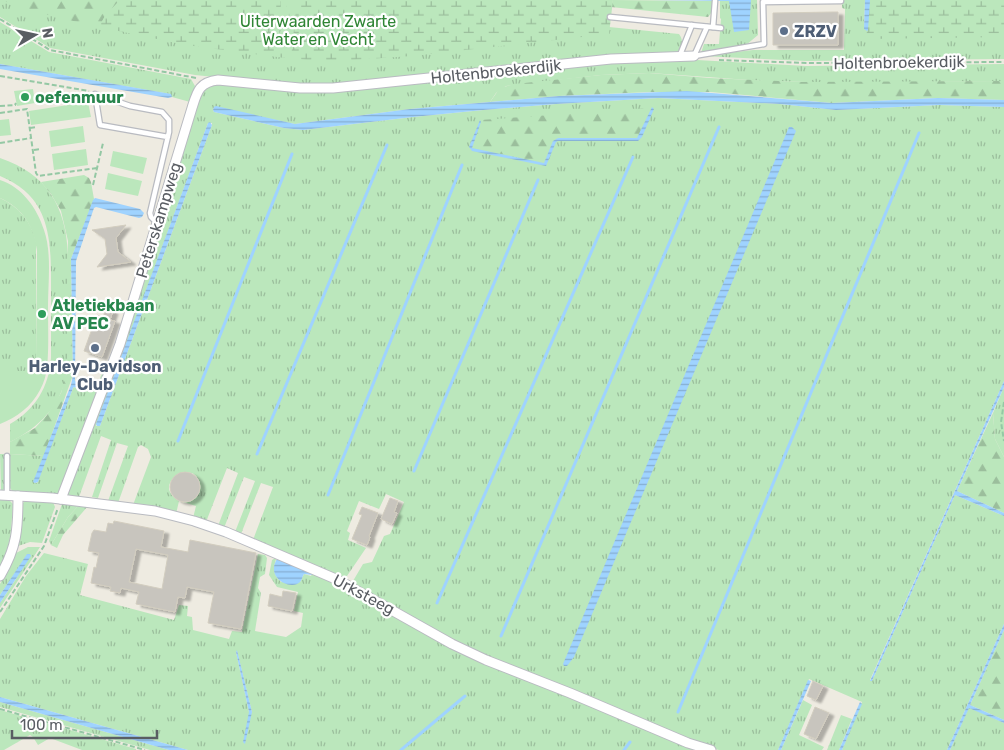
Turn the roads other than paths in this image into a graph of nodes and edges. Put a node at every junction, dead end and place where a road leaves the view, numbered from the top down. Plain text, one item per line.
1 (715, 1) edge
2 (762, 1) edge
3 (798, 1) edge
4 (818, 1) edge
5 (841, 1) edge
6 (610, 17) dead end
7 (692, 25) junction
8 (707, 27) junction
9 (713, 27) junction
10 (721, 28) dead end
11 (679, 56) junction
12 (694, 56) junction
13 (205, 83) joint
14 (168, 137) junction
15 (157, 223) junction
16 (7, 456) dead end
17 (4, 495) edge
18 (18, 496) junction
19 (61, 499) junction
20 (0, 576) edge
21 (711, 750) edge

1 - 9 lane
2 - 3 lane
2 - 12 lane
3 - 4 lane
4 - 5 lane
6 - 7 lane
7 - 8 lane
7 - 11 lane
8 - 9 lane
8 - 12 lane
9 - 10 lane
11 - 12 street, Holtenbroekerdijk
11 - 13 street, Holtenbroekerdijk
13 - 15 street, Peterskampweg
14 - 14 lane
14 - 15 lane
15 - 19 street, Peterskampweg
16 - 17 lane
17 - 18 street, Urksteeg
18 - 19 street, Urksteeg
18 - 20 street
19 - 21 street, Urksteeg

